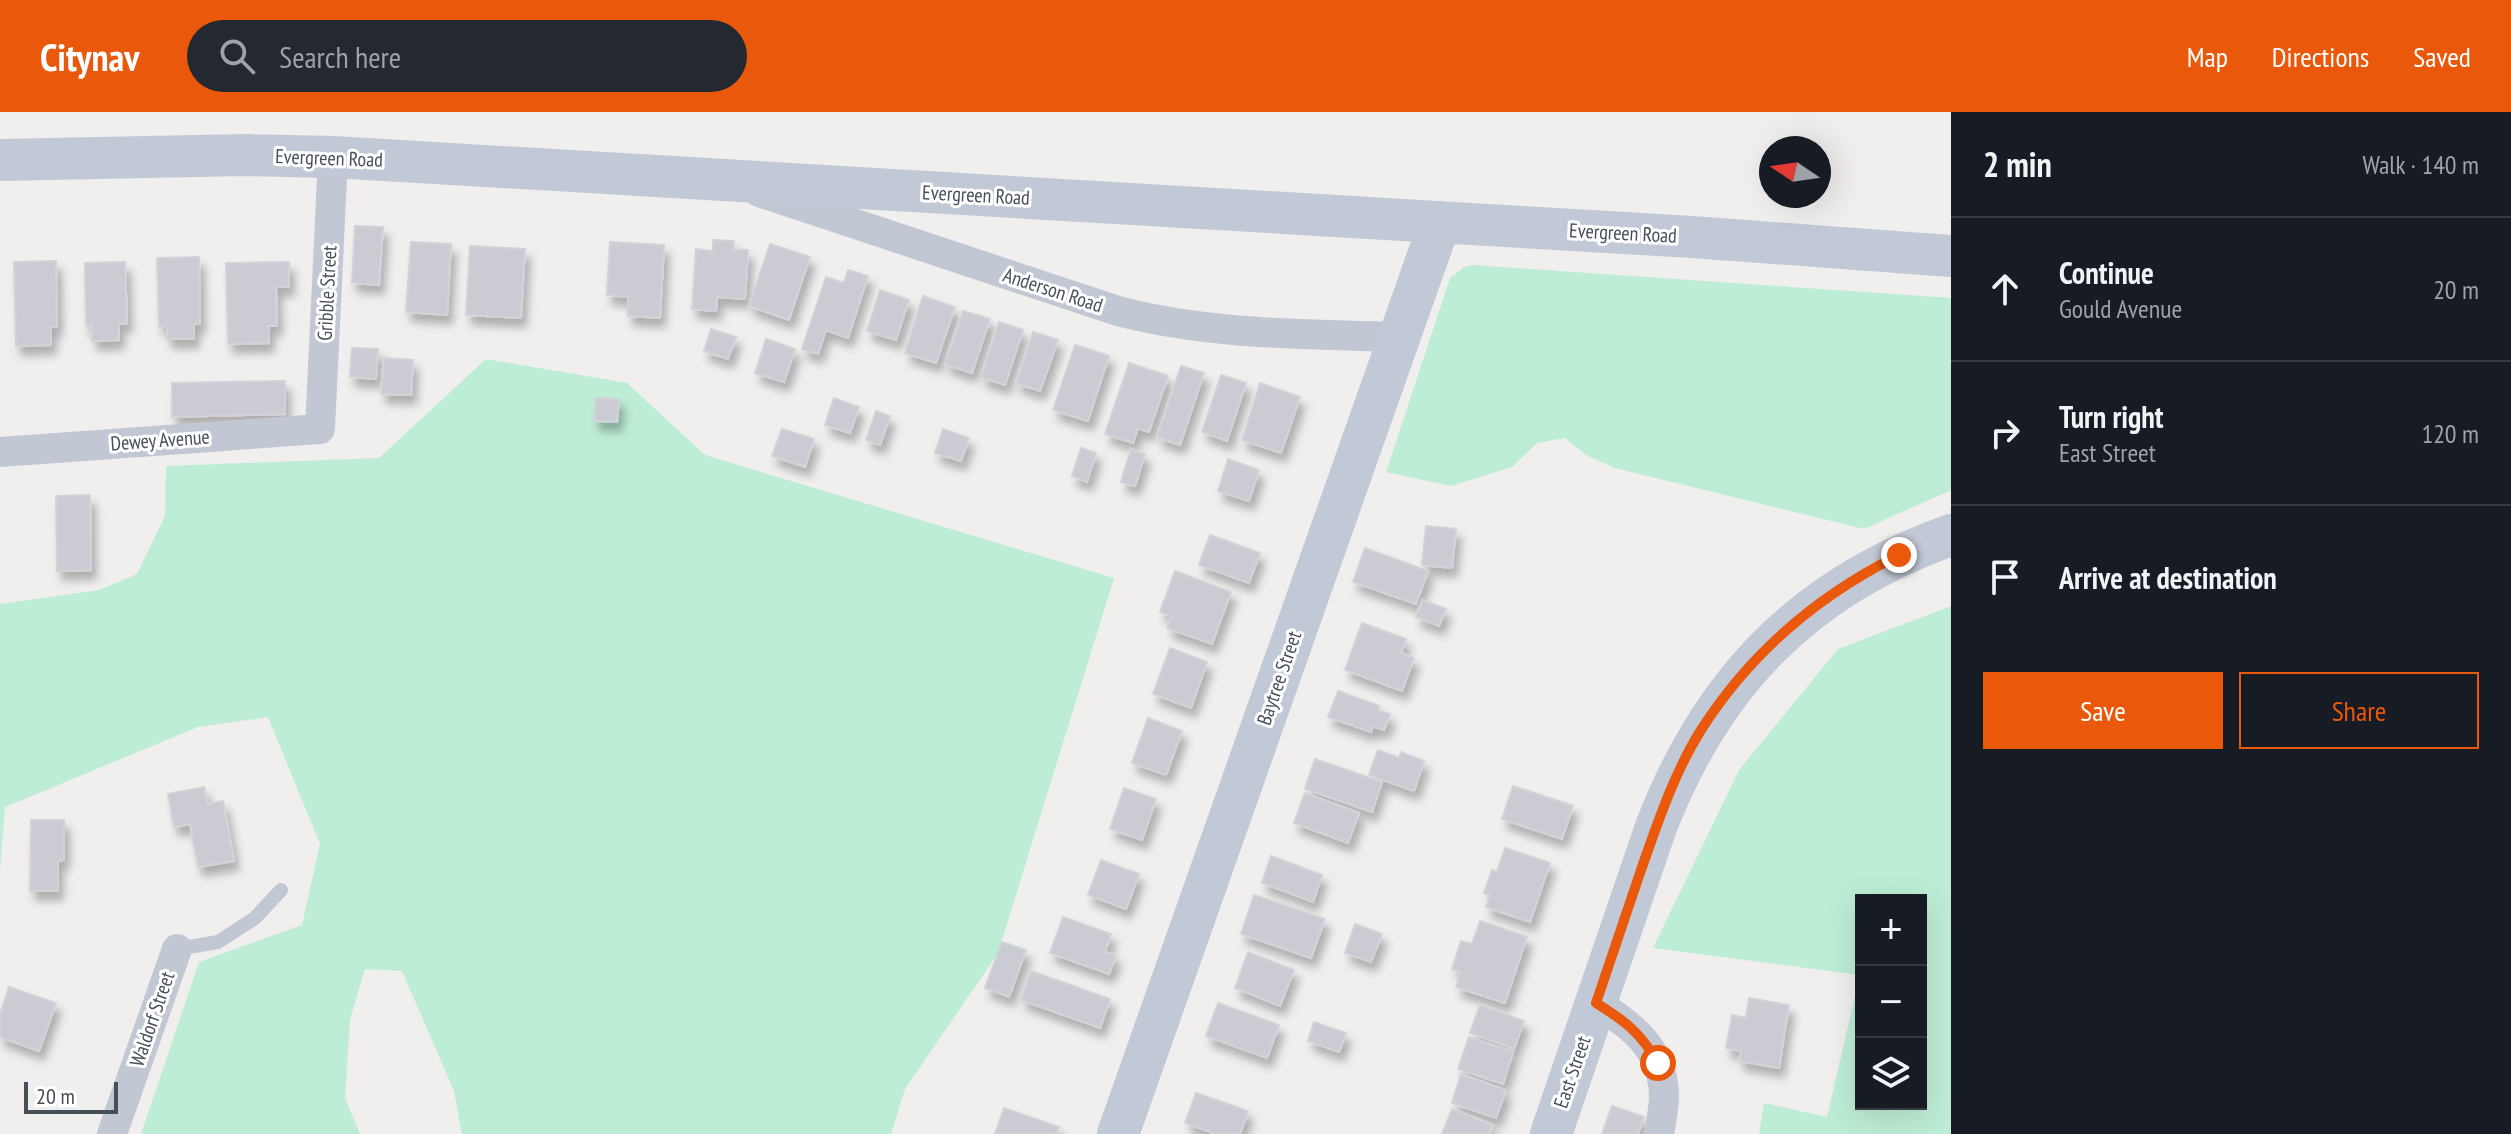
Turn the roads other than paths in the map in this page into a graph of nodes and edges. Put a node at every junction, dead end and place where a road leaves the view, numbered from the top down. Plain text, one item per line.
1 (333, 157) junction
2 (0, 160) edge
3 (719, 179) junction
4 (1440, 222) junction
5 (1951, 256) edge
6 (1399, 337) junction
7 (320, 429) joint
8 (0, 452) edge
9 (1951, 535) edge
10 (281, 890) dead end
11 (177, 949) joint
12 (1596, 1003) junction
13 (112, 1134) edge
14 (1118, 1134) edge
15 (1551, 1134) edge
16 (1659, 1134) edge

1 - 2 main road, Evergreen Road
1 - 3 main road, Evergreen Road
1 - 7 street, Gribble Street
3 - 4 main road, Evergreen Road
3 - 6 street, Anderson Road
4 - 5 main road, Evergreen Road
4 - 6 main road, Baytree Street
6 - 14 main road, Baytree Street
7 - 8 street, Dewey Avenue
9 - 12 main road, East Street
10 - 11 lane
11 - 13 street, Waldorf Street
12 - 15 main road, East Street
12 - 16 street

